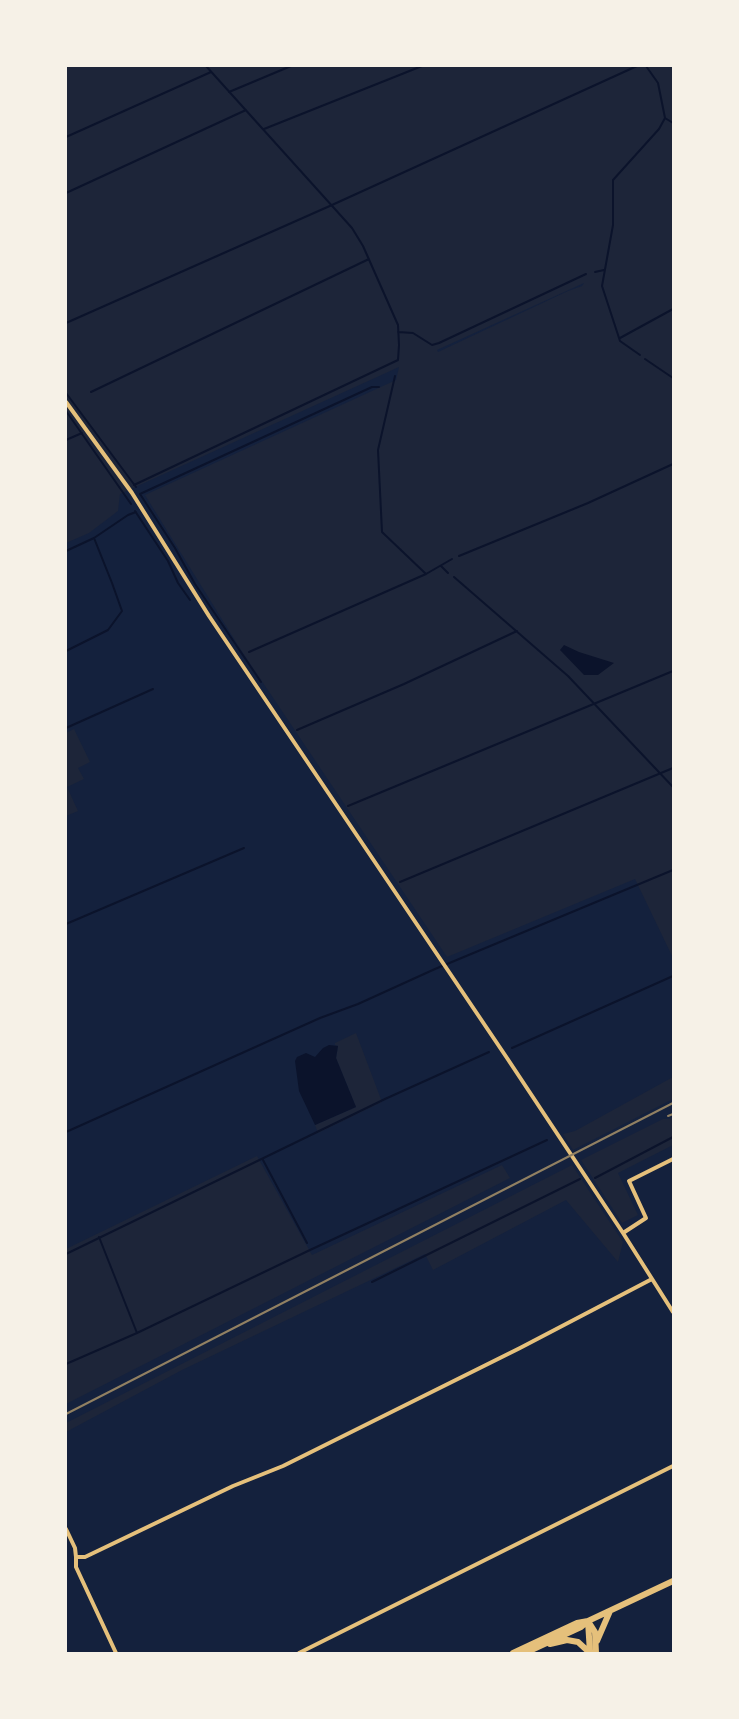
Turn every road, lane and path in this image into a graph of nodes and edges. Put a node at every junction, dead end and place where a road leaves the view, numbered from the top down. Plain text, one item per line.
1 (66, 402) edge
2 (673, 1159) edge
3 (623, 1233) junction
4 (652, 1279) junction
5 (673, 1312) edge
6 (673, 1466) edge
7 (66, 1529) edge
8 (76, 1557) junction
9 (673, 1581) edge
10 (610, 1611) junction
11 (588, 1621) junction
12 (597, 1641) junction
13 (546, 1644) junction
14 (116, 1653) edge
15 (299, 1653) edge
16 (513, 1653) edge
17 (525, 1653) edge
18 (590, 1653) edge
19 (596, 1653) edge

1 - 3 street
2 - 3 street
3 - 4 street
4 - 5 street
4 - 8 street
6 - 15 street
7 - 8 street
8 - 14 street
9 - 10 main road
10 - 11 main road
10 - 12 main road
11 - 12 main road
11 - 13 main road
11 - 16 main road
11 - 18 main road
12 - 19 main road
13 - 17 main road
13 - 18 main road

